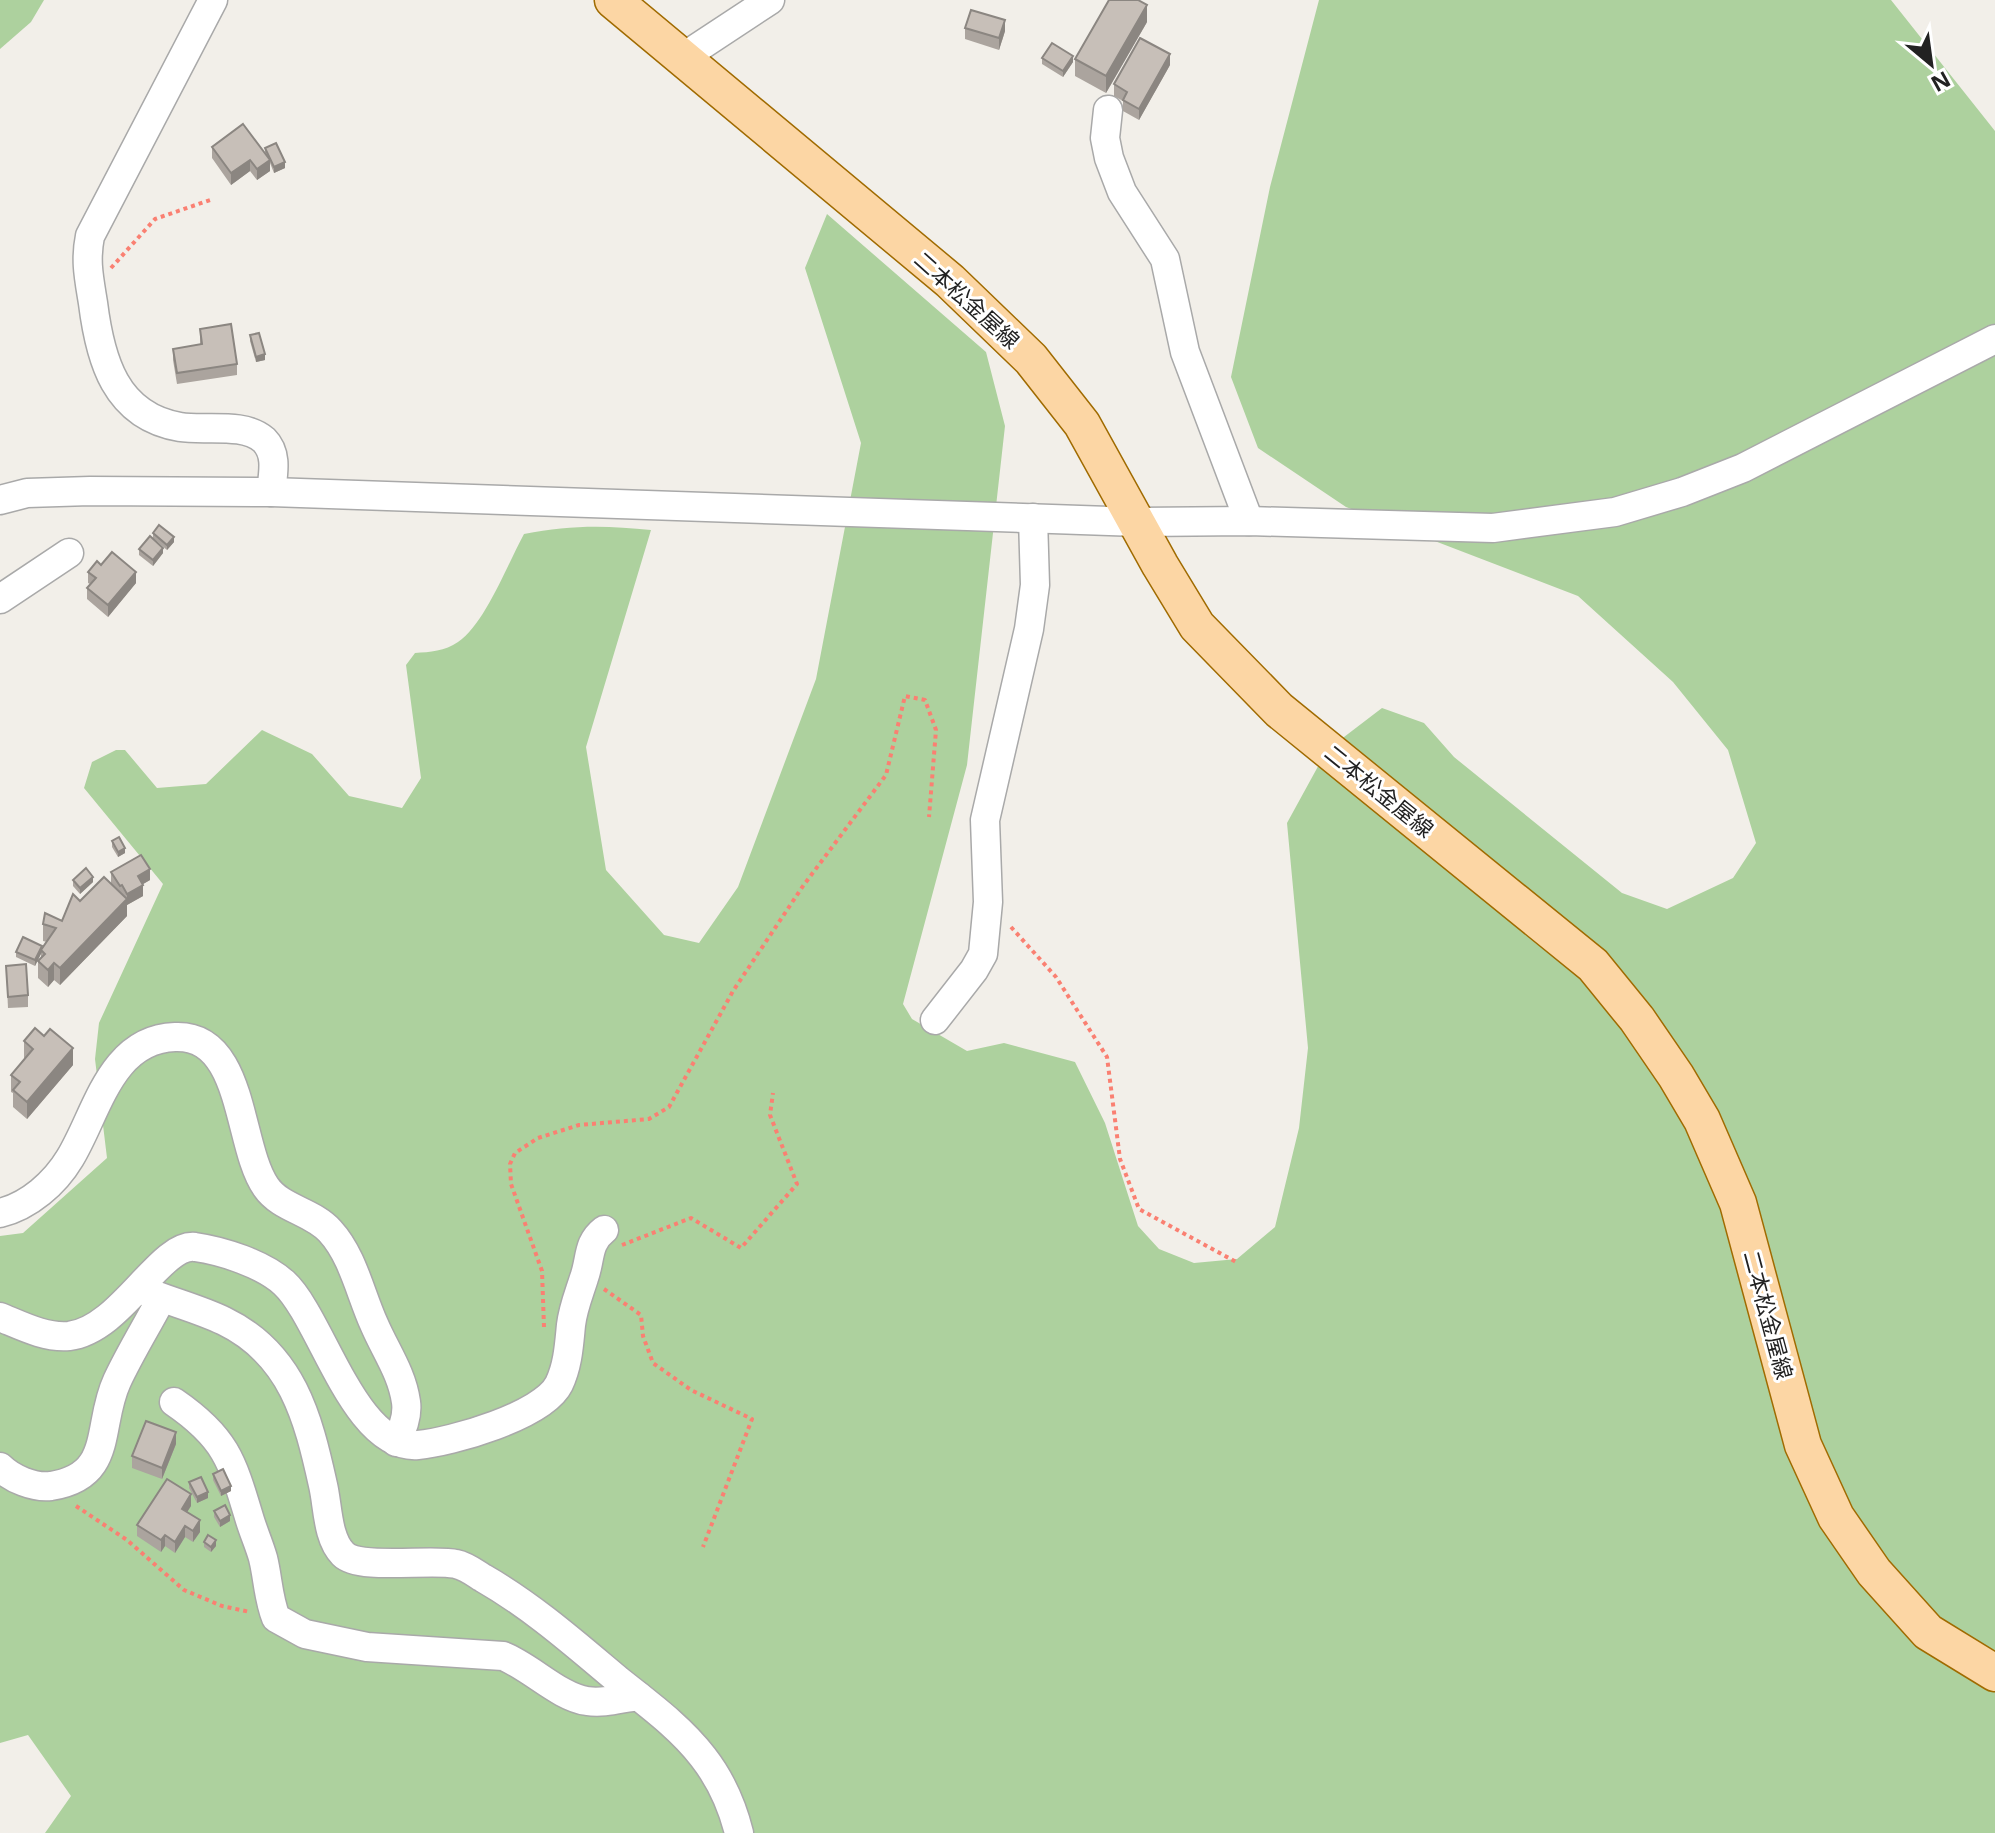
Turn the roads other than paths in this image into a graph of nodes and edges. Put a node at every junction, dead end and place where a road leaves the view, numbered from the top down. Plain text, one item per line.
1 (213, 0) edge
2 (613, 0) edge
3 (770, 0) edge
4 (682, 58) junction
5 (1108, 110) dead end
6 (1995, 339) edge
7 (271, 492) junction
8 (0, 500) edge
9 (1033, 518) junction
10 (1249, 521) junction
11 (1138, 522) junction
12 (69, 553) dead end
13 (0, 599) edge
14 (935, 1020) dead end
15 (0, 1213) edge
16 (604, 1230) road end
17 (150, 1294) junction
18 (0, 1317) edge
19 (174, 1402) dead end
20 (396, 1442) junction
21 (0, 1467) edge
22 (1995, 1673) edge
23 (638, 1696) junction
24 (739, 1833) edge

1 - 7 street
2 - 4 main road, 二本松金屋線
3 - 4 street
4 - 11 main road, 二本松金屋線
5 - 10 street
6 - 10 street
7 - 8 street
7 - 9 street
9 - 11 street
9 - 14 street
10 - 11 street
11 - 22 main road, 二本松金屋線
12 - 13 street
15 - 20 street
16 - 20 street
17 - 18 street
17 - 20 street
17 - 21 street
17 - 23 street
19 - 23 street
23 - 24 street

